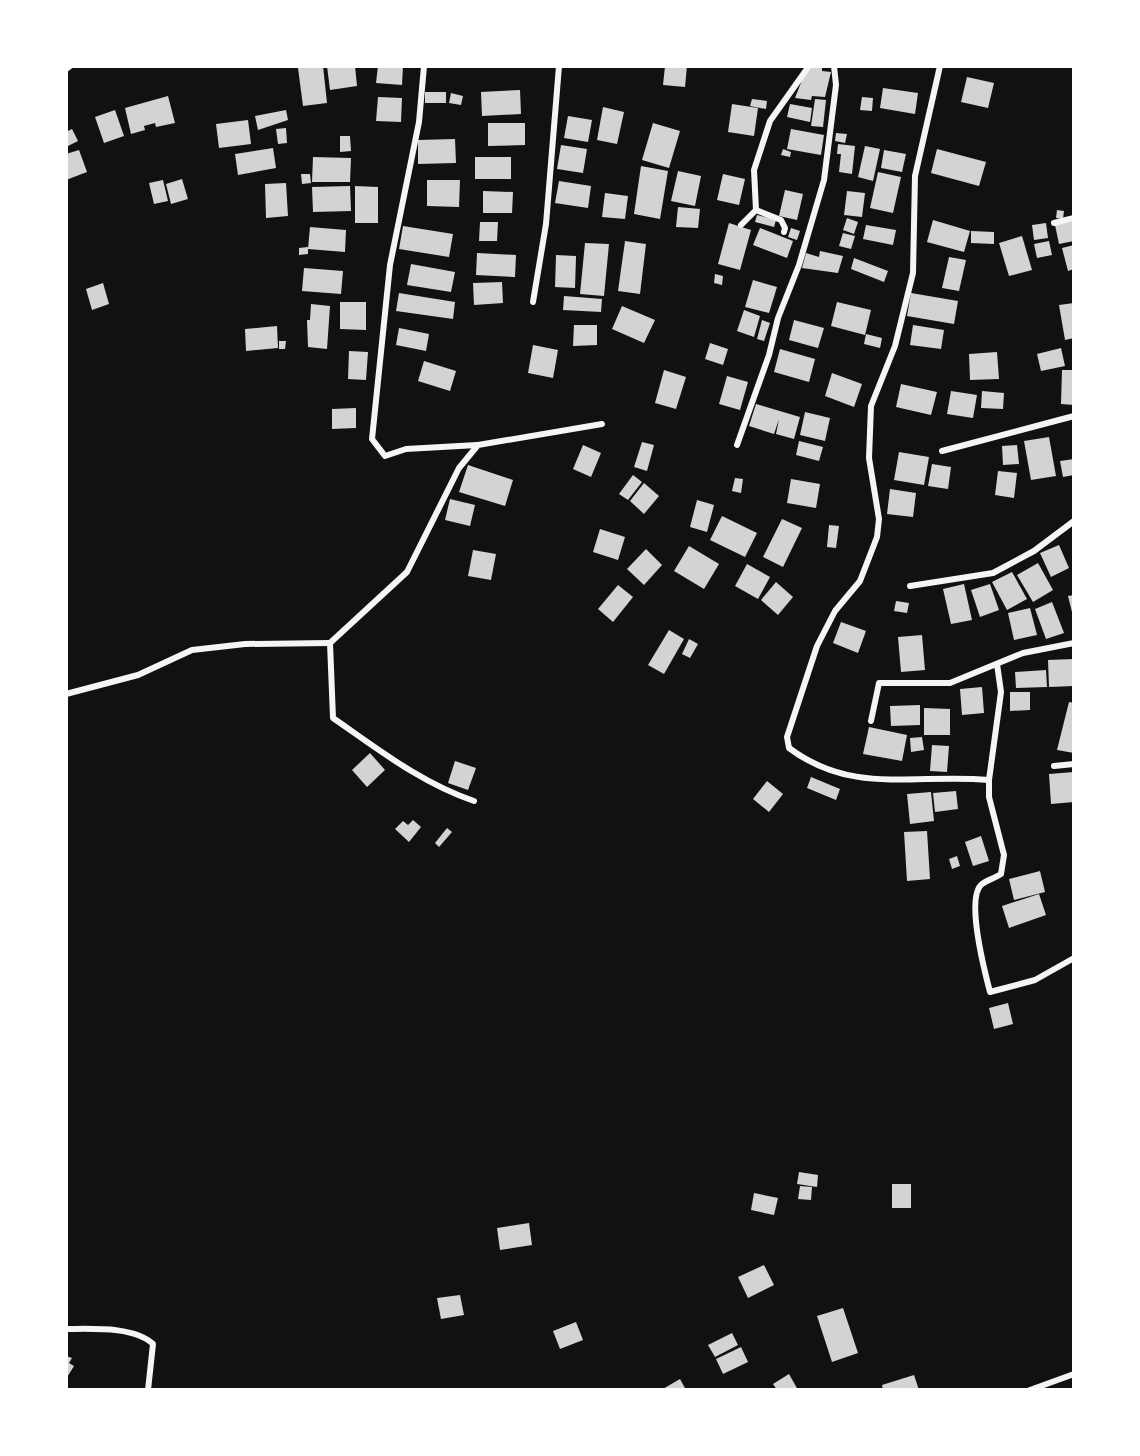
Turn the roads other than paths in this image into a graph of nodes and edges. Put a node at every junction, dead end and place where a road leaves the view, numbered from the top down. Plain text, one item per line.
1 (424, 66) edge
2 (559, 66) edge
3 (809, 66) edge
4 (834, 66) edge
5 (940, 66) edge
6 (756, 210) junction
7 (1073, 218) edge
8 (1054, 223) dead end
9 (741, 225) dead end
10 (784, 232) dead end
11 (533, 302) dead end
12 (1073, 416) edge
13 (602, 424) dead end
14 (478, 444) junction
15 (737, 445) dead end
16 (942, 451) dead end
17 (1073, 521) edge
18 (910, 586) dead end
19 (330, 643) junction
20 (1073, 643) edge
21 (997, 664) junction
22 (66, 694) edge
23 (871, 721) dead end
24 (1073, 764) edge
25 (1054, 766) dead end
26 (989, 780) junction
27 (474, 802) dead end
28 (1073, 958) edge
29 (66, 1329) edge
30 (1073, 1374) edge
31 (148, 1390) edge
32 (1030, 1390) edge

1 - 14 street
2 - 11 street
3 - 6 street
4 - 15 street
5 - 26 street
6 - 9 street
6 - 10 street
7 - 8 street
12 - 16 street
13 - 14 street
14 - 19 street
17 - 18 street
19 - 22 street
19 - 27 street
20 - 21 street
21 - 23 street
21 - 26 street
24 - 25 street
26 - 28 street
29 - 31 street
30 - 32 street

